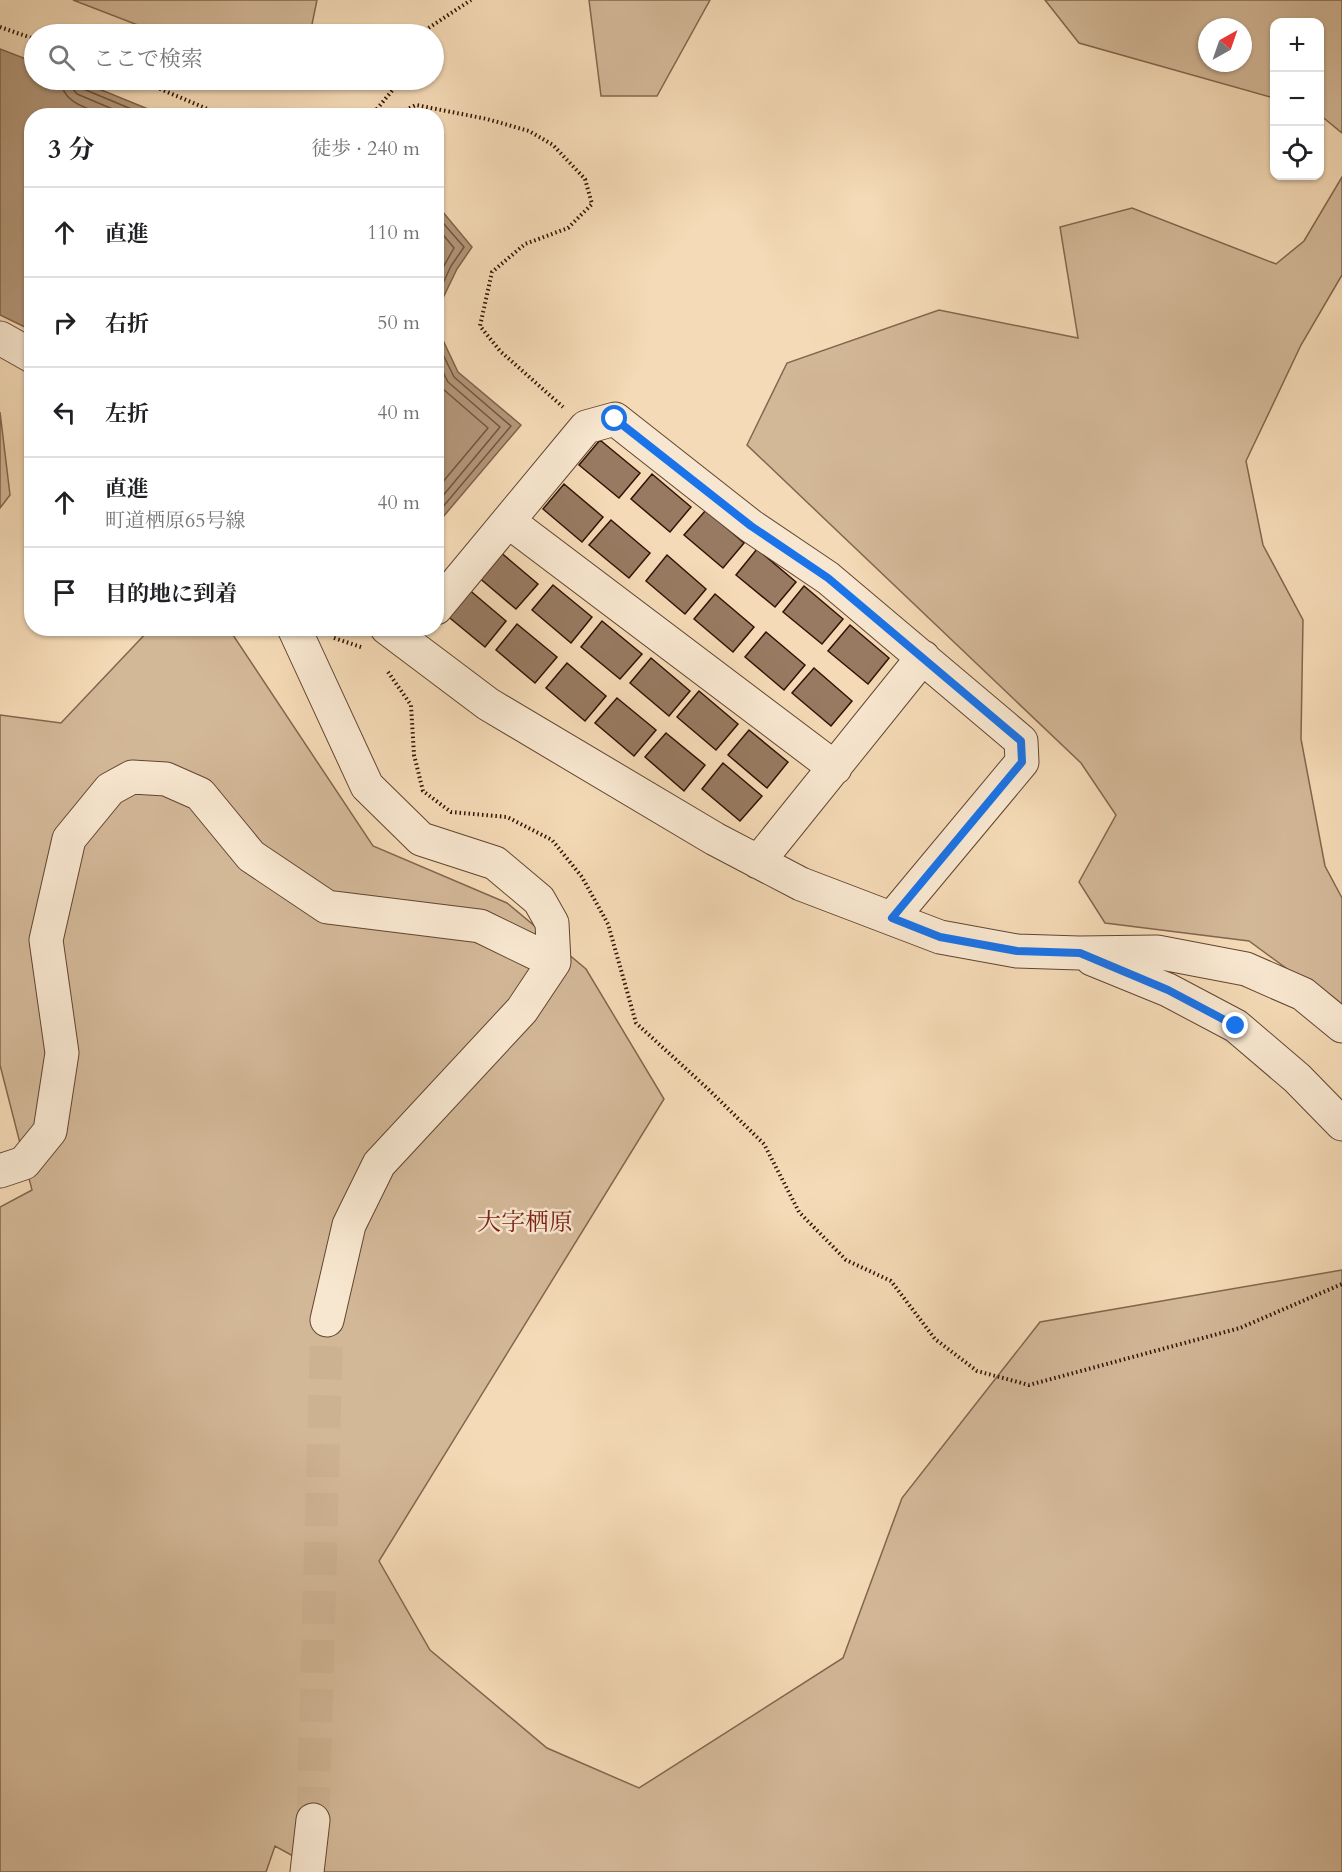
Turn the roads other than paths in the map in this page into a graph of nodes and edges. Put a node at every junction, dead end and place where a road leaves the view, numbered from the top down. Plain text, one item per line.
1 (0, 338) edge
2 (24, 352) edge
3 (508, 521) junction
4 (444, 598) edge
5 (298, 636) edge
6 (395, 638) edge
7 (923, 657) junction
8 (835, 768) junction
9 (758, 862) junction
10 (892, 918) junction
11 (1080, 953) junction
12 (554, 962) junction
13 (1342, 1026) edge
14 (1342, 1124) edge
15 (0, 1171) edge
16 (327, 1320) tunnel mouth
17 (314, 1820) tunnel mouth
18 (307, 1872) edge

1 - 2 street
3 - 4 street
3 - 7 street
3 - 8 street
5 - 12 street
6 - 9 street
7 - 8 street
7 - 10 street
8 - 9 street
9 - 10 street
10 - 11 street
11 - 13 street
11 - 14 street
12 - 15 street
12 - 16 street
17 - 18 street

